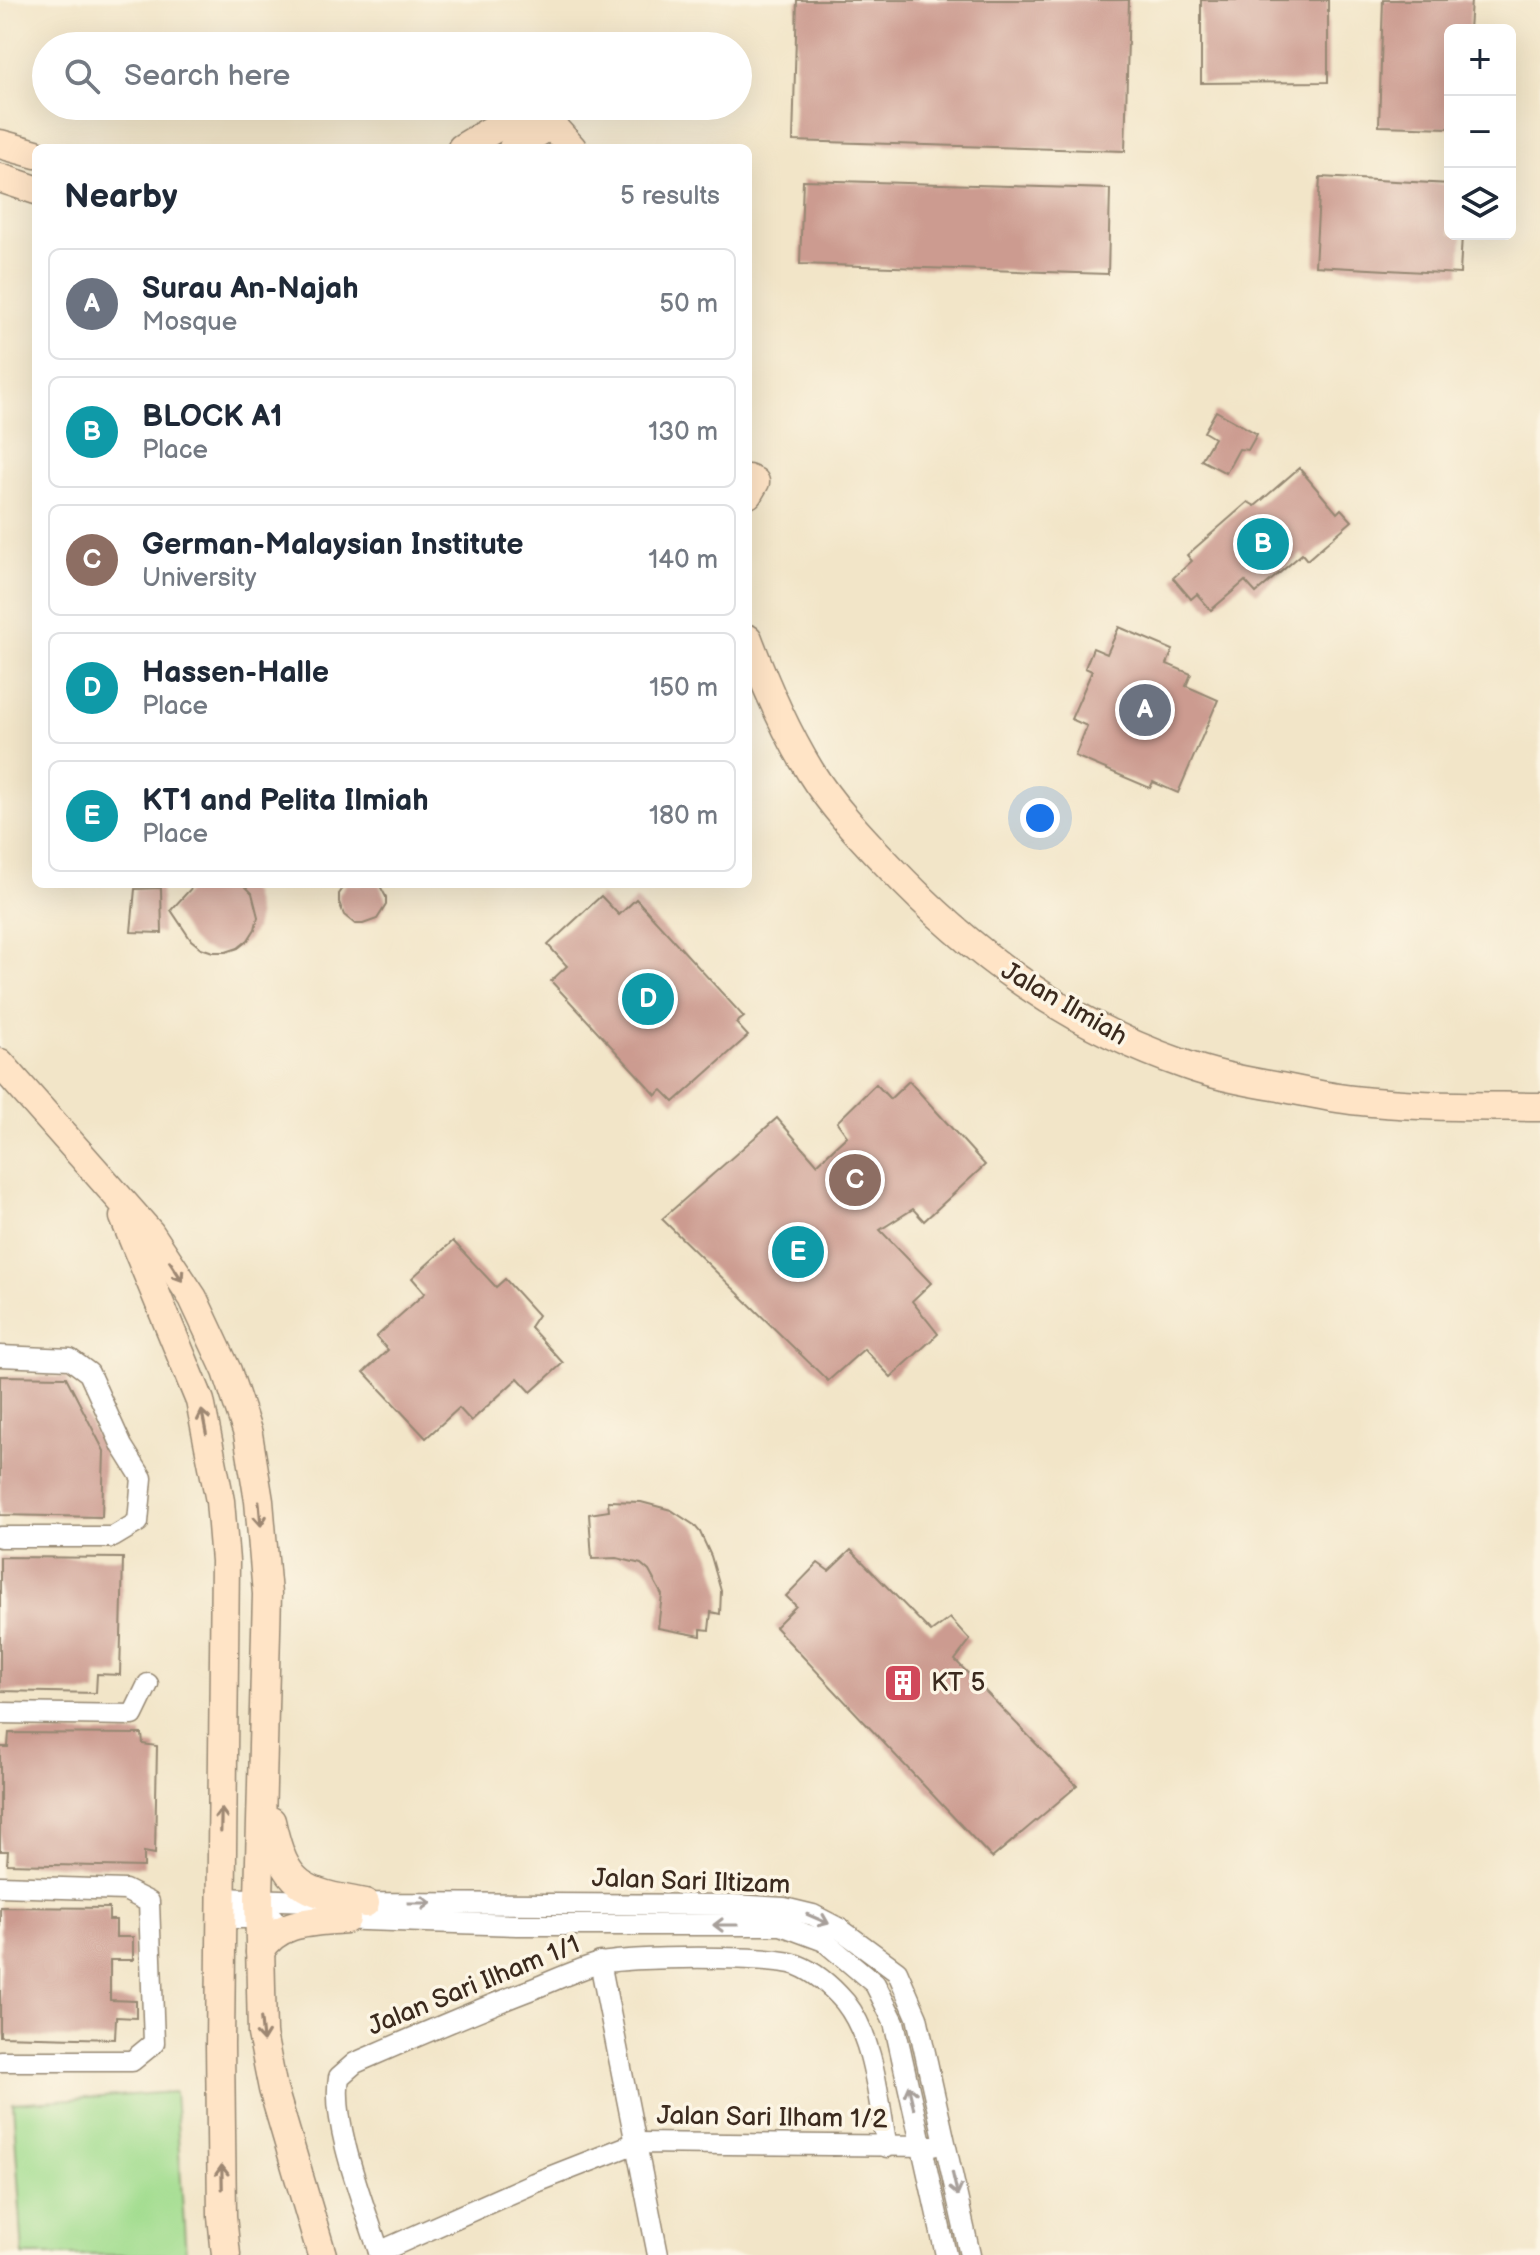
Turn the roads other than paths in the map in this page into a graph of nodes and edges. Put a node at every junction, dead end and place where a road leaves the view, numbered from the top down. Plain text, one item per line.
1 (522, 120) edge
2 (533, 120) edge
3 (546, 120) edge
4 (0, 144) edge
5 (471, 144) edge
6 (516, 144) edge
7 (568, 144) edge
8 (32, 153) edge
9 (752, 650) edge
10 (0, 1063) edge
11 (1540, 1107) edge
12 (112, 1187) junction
13 (0, 1356) edge
14 (0, 1537) edge
15 (148, 1684) dead end
16 (0, 1713) edge
17 (261, 1774) junction
18 (0, 1886) edge
19 (220, 1908) junction
20 (259, 1908) junction
21 (356, 1911) junction
22 (260, 1952) junction
23 (600, 1962) junction
24 (0, 2061) edge
25 (636, 2143) junction
26 (922, 2146) junction
27 (946, 2146) junction
28 (887, 2147) junction
29 (380, 2254) edge
30 (226, 2255) edge
31 (322, 2255) edge
32 (658, 2255) edge
33 (946, 2255) edge
34 (970, 2255) edge

1 - 5 street
2 - 6 street
3 - 7 street
4 - 8 street
9 - 11 street, Jalan Ilmiah
10 - 12 street
12 -> 17 street
19 -> 12 street
13 - 14 street
15 - 16 street
17 - 20 street
17 - 21 street
18 - 24 street
19 - 20 street, Jalan Sari Iltizam
30 -> 19 street
20 - 21 street, Jalan Sari Iltizam
20 - 22 street
21 - 22 street
26 -> 21 street, Jalan Sari Iltizam
21 -> 27 street, Jalan Sari Iltizam
22 -> 31 street
23 - 25 street
23 - 28 street, Jalan Sari Ilham 1/1
23 - 29 street, Jalan Sari Ilham 1/1
25 - 28 street, Jalan Sari Ilham 1/2
25 - 29 street, Jalan Sari Ilham 1/2
25 - 32 street
26 - 27 street, Jalan Sari Ilham 1/2
26 - 28 street, Jalan Sari Ilham 1/2
26 - 33 street, Jalan Sari Iltizam
27 -> 34 street, Jalan Sari Iltizam

